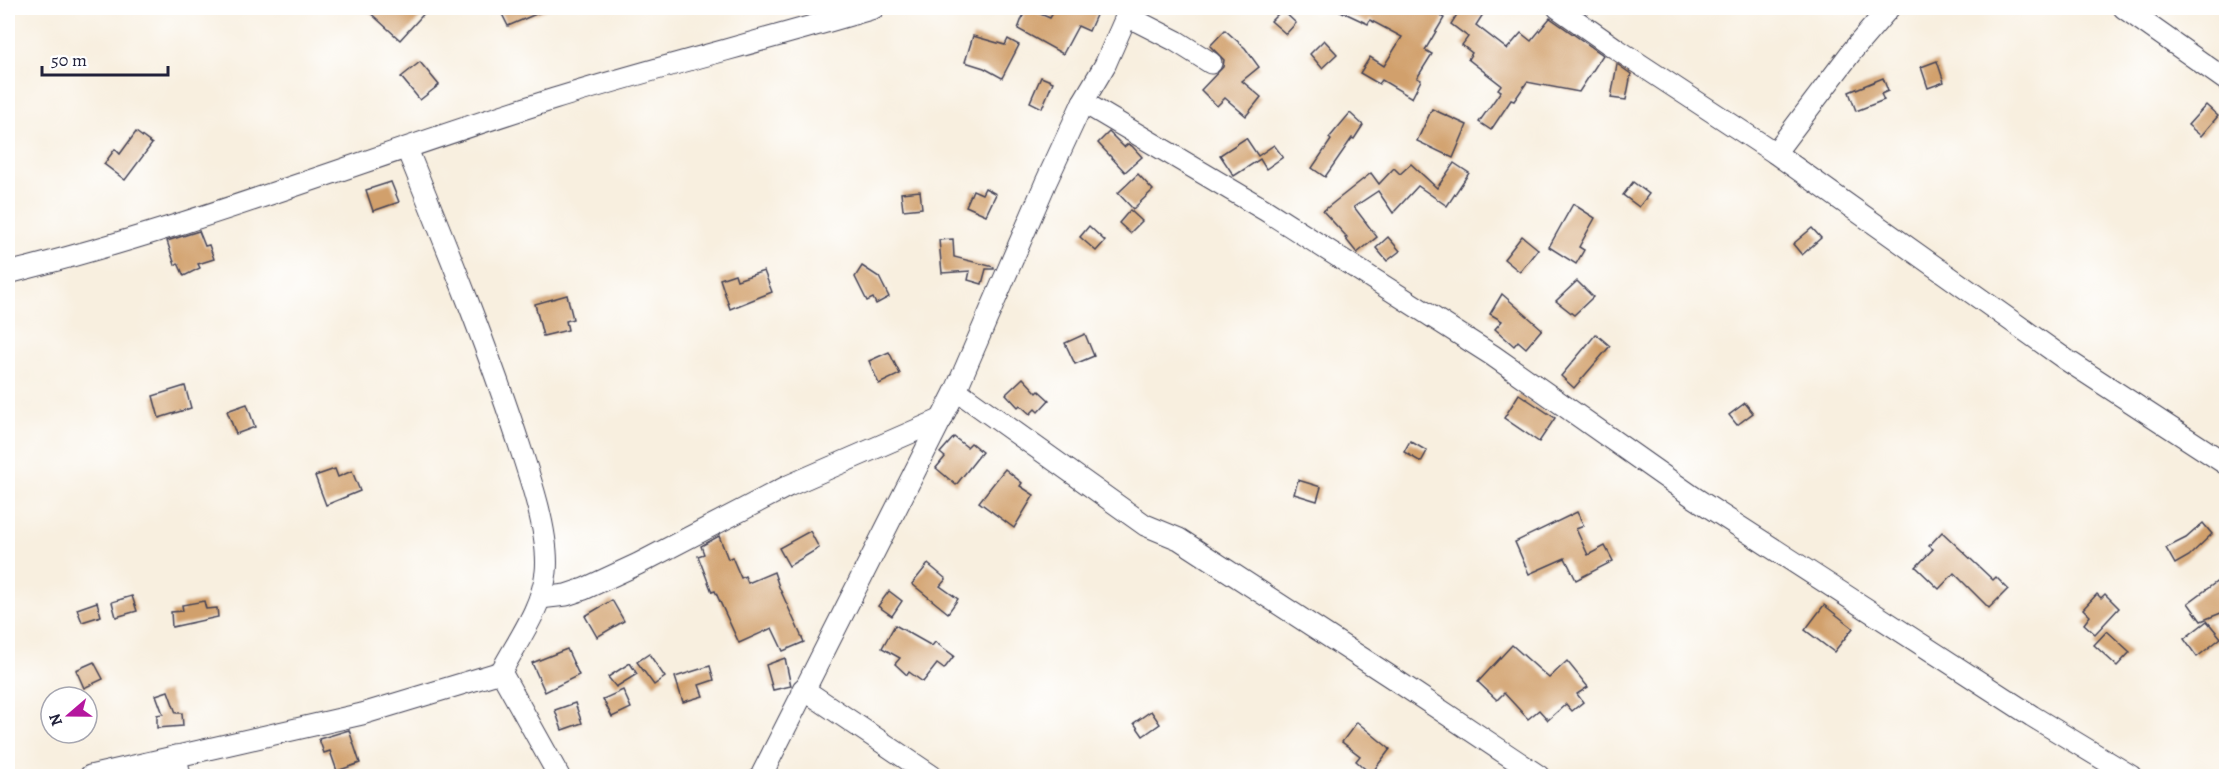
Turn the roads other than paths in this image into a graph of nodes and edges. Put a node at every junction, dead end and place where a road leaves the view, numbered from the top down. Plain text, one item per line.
1 (874, 8) edge
2 (1558, 8) edge
3 (1889, 8) edge
4 (2124, 8) edge
5 (1129, 12) edge
6 (1211, 63) dead end
7 (2226, 80) edge
8 (1083, 102) junction
9 (407, 148) junction
10 (1776, 153) junction
11 (8, 273) edge
12 (956, 390) junction
13 (942, 419) junction
14 (2226, 464) edge
15 (540, 598) junction
16 (501, 672) junction
17 (803, 689) junction
18 (176, 756) junction
19 (90, 777) edge
20 (180, 777) edge
21 (559, 777) edge
22 (761, 777) edge
23 (932, 777) edge
24 (1539, 777) edge
25 (2131, 777) edge

1 - 9 street
2 - 10 street
3 - 10 street
4 - 7 street
5 - 6 street
5 - 8 street
8 - 12 street
8 - 25 street
9 - 11 street
9 - 15 street
10 - 14 street
12 - 13 street
12 - 24 street
13 - 15 street
13 - 17 street
15 - 16 street
16 - 18 street
16 - 21 street
17 - 22 street
17 - 23 street
18 - 19 street
18 - 20 street

